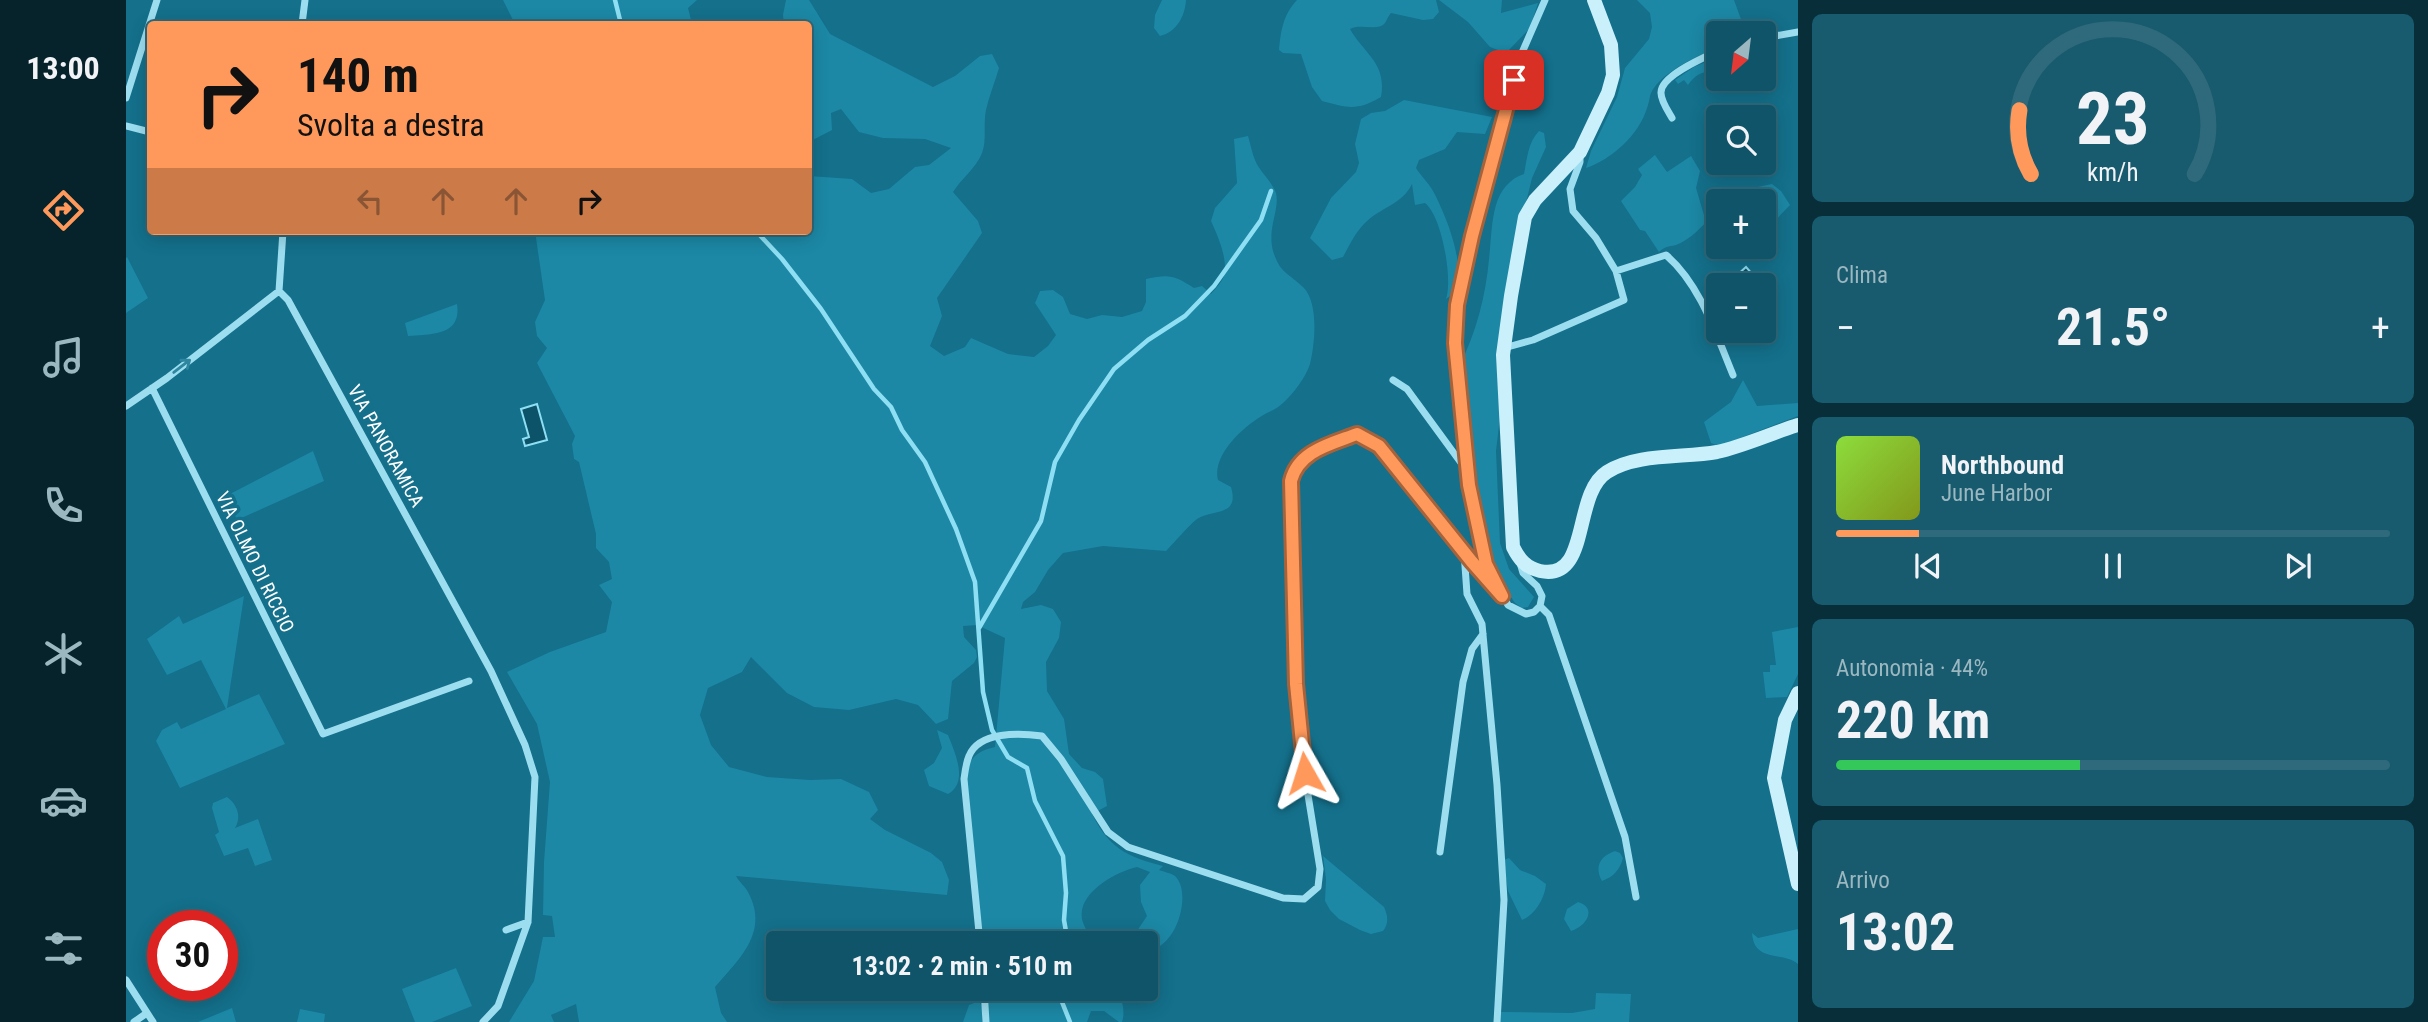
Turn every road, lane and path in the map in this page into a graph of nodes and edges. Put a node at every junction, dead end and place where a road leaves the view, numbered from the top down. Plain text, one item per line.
1 (157, 0) edge
2 (305, 0) edge
3 (1545, 0) edge
4 (1594, 0) edge
5 (150, 21) edge
6 (302, 21) edge
7 (147, 32) edge
8 (1798, 32) edge
9 (1776, 36) edge
10 (1706, 57) edge
11 (126, 98) edge
12 (1672, 118) dead end
13 (126, 126) edge
14 (147, 131) edge
15 (1580, 152) junction
16 (284, 235) edge
17 (1616, 271) junction
18 (279, 290) junction
19 (1504, 348) junction
20 (1733, 374) dead end
21 (1393, 380) dead end
22 (152, 388) junction
23 (126, 406) edge
24 (1798, 425) edge
25 (1468, 474) junction
26 (1464, 552) junction
27 (1519, 559) junction
28 (1502, 596) junction
29 (1540, 606) junction
30 (1483, 634) junction
31 (469, 681) dead end
32 (1798, 693) edge
33 (1440, 852) dead end
34 (1798, 884) edge
35 (1636, 897) dead end
36 (528, 922) junction
37 (506, 930) dead end
38 (980, 931) edge
39 (126, 980) edge
40 (985, 1001) edge
41 (147, 1013) junction
42 (134, 1022) edge
43 (153, 1022) edge
44 (483, 1022) edge
45 (986, 1022) edge
46 (1497, 1022) edge

1 - 5 street
2 - 6 street
3 - 25 street
4 - 15 street
7 - 11 street
8 - 9 street
10 - 12 street
13 - 14 street
15 - 17 street
15 - 19 street
16 - 18 street
17 - 19 street
17 - 20 street
22 -> 18 street
18 - 36 street, VIA PANORAMICA
19 - 27 street
21 - 25 street
22 - 23 street
22 - 31 street, VIA OLMO DI RICCIO
24 - 27 street
25 - 28 street
26 - 28 street
26 - 30 street
26 - 38 street
27 - 29 street
28 - 29 street
29 - 35 street
30 - 33 street
30 - 46 street
32 - 34 street
36 - 37 street
36 - 44 street
39 - 41 street
40 - 45 street
41 - 42 street
41 - 43 street

